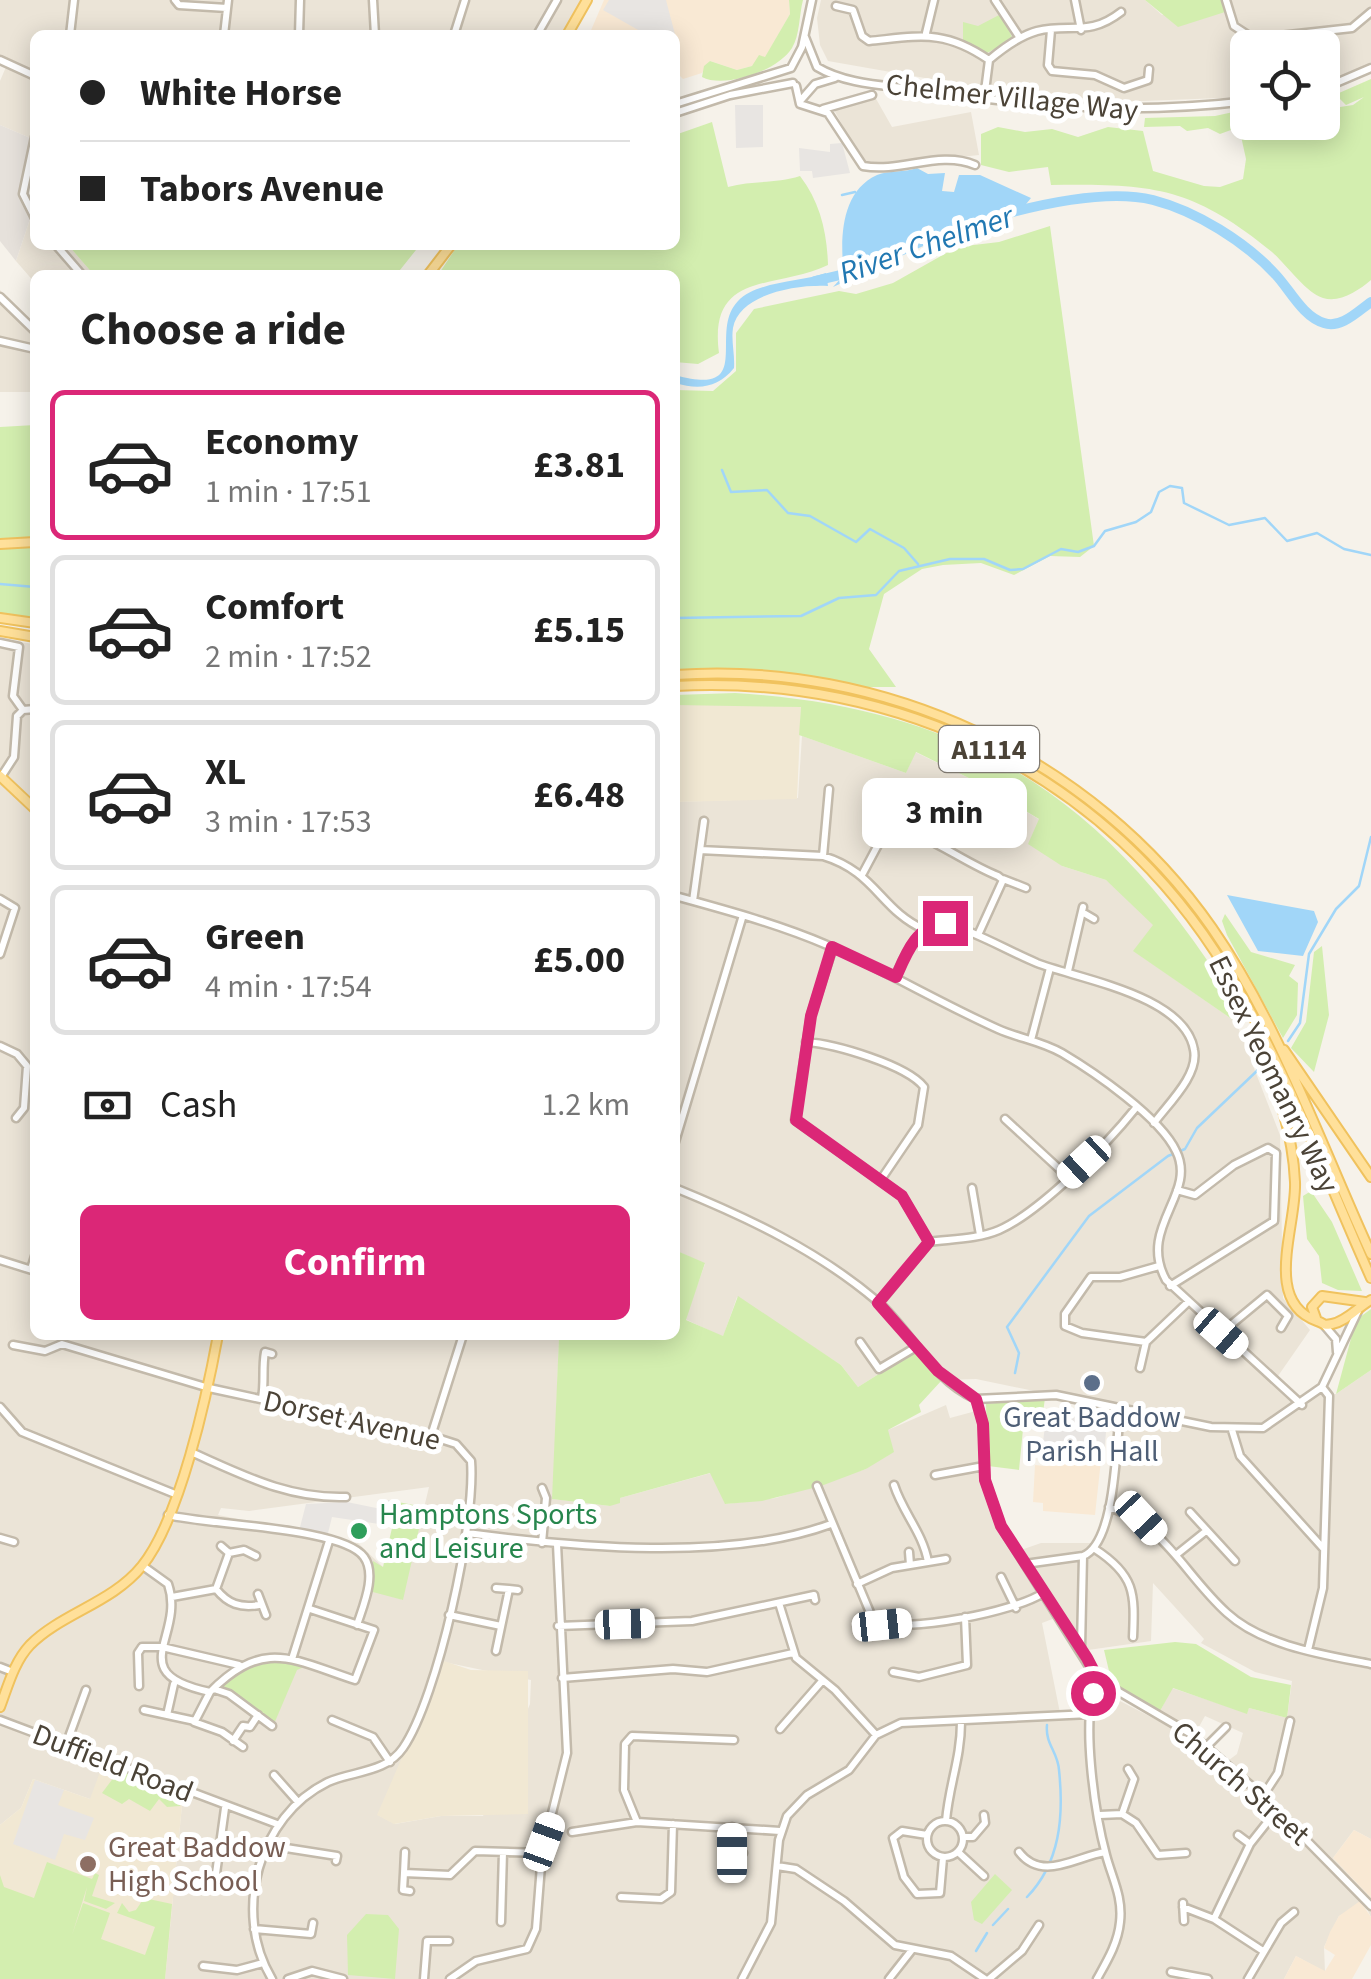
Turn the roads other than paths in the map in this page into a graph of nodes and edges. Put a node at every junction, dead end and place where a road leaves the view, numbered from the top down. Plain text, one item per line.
1 (74, 0) edge
2 (175, 0) edge
3 (300, 0) edge
4 (374, 0) edge
5 (466, 0) edge
6 (558, 0) edge
7 (586, 0) edge
8 (812, 0) edge
9 (934, 0) edge
10 (995, 0) edge
11 (1075, 0) edge
12 (1226, 0) edge
13 (227, 4) edge
14 (836, 6) dead end
15 (1121, 12) dead end
16 (1371, 12) edge
17 (71, 30) edge
18 (224, 30) edge
19 (299, 30) edge
20 (375, 30) edge
21 (456, 30) edge
22 (540, 30) edge
23 (571, 30) edge
24 (1051, 30) junction
25 (1081, 30) junction
26 (1239, 30) edge
27 (1340, 30) edge
28 (926, 33) junction
29 (805, 37) junction
30 (1020, 38) junction
31 (989, 60) junction
32 (0, 61) edge
33 (794, 65) junction
34 (815, 65) junction
35 (1150, 68) dead end
36 (1371, 68) edge
37 (30, 74) edge
38 (836, 77) junction
39 (1340, 81) edge
40 (794, 85) junction
41 (813, 85) junction
42 (872, 95) dead end
43 (984, 98) junction
44 (801, 101) junction
45 (680, 102) edge
46 (1230, 103) edge
47 (821, 109) junction
48 (680, 111) edge
49 (30, 161) edge
50 (976, 165) dead end
51 (30, 207) edge
52 (60, 250) edge
53 (447, 250) edge
54 (78, 270) edge
55 (432, 270) edge
56 (0, 297) edge
57 (30, 327) edge
58 (0, 341) edge
59 (30, 348) edge
60 (30, 542) edge
61 (0, 544) edge
62 (0, 618) edge
63 (30, 622) edge
64 (0, 631) edge
65 (30, 635) edge
66 (0, 642) edge
67 (680, 675) edge
68 (680, 686) edge
69 (30, 709) edge
70 (22, 710) junction
71 (0, 776) edge
72 (830, 789) dead end
73 (30, 804) edge
74 (883, 808) dead end
75 (705, 824) dead end
76 (882, 825) junction
77 (700, 850) junction
78 (822, 856) junction
79 (863, 873) junction
80 (998, 876) junction
81 (1023, 884) dead end
82 (680, 897) edge
83 (0, 899) edge
84 (693, 901) junction
85 (743, 915) junction
86 (1094, 920) dead end
87 (926, 930) junction
88 (978, 935) junction
89 (832, 947) junction
90 (0, 954) edge
91 (1225, 967) junction
92 (1050, 968) junction
93 (1068, 972) junction
94 (896, 977) junction
95 (1263, 1016) junction
96 (1031, 1040) junction
97 (806, 1042) junction
98 (0, 1046) edge
99 (30, 1064) edge
100 (30, 1077) edge
101 (1135, 1109) junction
102 (16, 1118) dead end
103 (1005, 1119) dead end
104 (1154, 1123) junction
105 (680, 1125) edge
106 (1371, 1176) edge
107 (1068, 1177) junction
108 (880, 1181) junction
109 (972, 1188) dead end
110 (680, 1190) edge
111 (1176, 1190) junction
112 (980, 1235) junction
113 (929, 1242) junction
114 (1371, 1254) edge
115 (0, 1260) edge
116 (1159, 1266) junction
117 (30, 1269) edge
118 (1371, 1278) edge
119 (1170, 1286) junction
120 (878, 1303) junction
121 (1187, 1303) junction
122 (1365, 1304) edge
123 (1321, 1323) junction
124 (1281, 1328) dead end
125 (1221, 1333) junction
126 (217, 1340) edge
127 (461, 1340) edge
128 (860, 1342) dead end
129 (1146, 1342) junction
130 (13, 1345) dead end
131 (916, 1347) junction
132 (272, 1354) dead end
133 (1337, 1358) junction
134 (1140, 1368) dead end
135 (1322, 1387) junction
136 (209, 1388) junction
137 (262, 1398) junction
138 (976, 1399) junction
139 (1302, 1405) junction
140 (0, 1407) edge
141 (1120, 1410) junction
142 (1232, 1430) junction
143 (431, 1436) junction
144 (190, 1451) junction
145 (984, 1466) junction
146 (935, 1475) dead end
147 (894, 1484) dead end
148 (817, 1486) dead end
149 (542, 1488) dead end
150 (175, 1494) junction
151 (897, 1494) junction
152 (346, 1497) dead end
153 (888, 1498) dead end
154 (1109, 1506) junction
155 (1190, 1512) dead end
156 (168, 1515) junction
157 (831, 1524) junction
158 (1206, 1531) junction
159 (468, 1533) junction
160 (0, 1538) edge
161 (330, 1541) junction
162 (14, 1542) dead end
163 (542, 1543) junction
164 (557, 1544) junction
165 (221, 1546) dead end
166 (1324, 1548) junction
167 (1095, 1549) junction
168 (909, 1552) dead end
169 (228, 1553) junction
170 (1176, 1555) junction
171 (256, 1556) dead end
172 (1083, 1556) junction
173 (946, 1559) dead end
174 (928, 1562) junction
175 (1235, 1562) dead end
176 (1024, 1564) junction
177 (910, 1565) junction
178 (143, 1566) junction
179 (1002, 1577) dead end
180 (857, 1584) junction
181 (496, 1588) dead end
182 (216, 1589) junction
183 (1043, 1592) junction
184 (258, 1594) dead end
185 (172, 1597) junction
186 (815, 1600) dead end
187 (780, 1603) junction
188 (259, 1606) junction
189 (1016, 1608) junction
190 (310, 1610) junction
191 (266, 1615) dead end
192 (449, 1615) junction
193 (965, 1617) junction
194 (357, 1625) junction
195 (500, 1626) junction
196 (558, 1626) junction
197 (1133, 1638) dead end
198 (162, 1646) junction
199 (1081, 1647) junction
200 (1308, 1650) junction
201 (496, 1651) dead end
202 (793, 1654) junction
203 (292, 1659) junction
204 (1371, 1664) edge
205 (240, 1665) junction
206 (0, 1667) edge
207 (13, 1672) junction
208 (893, 1672) dead end
209 (562, 1678) junction
210 (1098, 1679) junction
211 (822, 1681) junction
212 (174, 1684) junction
213 (139, 1686) dead end
214 (86, 1690) dead end
215 (211, 1690) junction
216 (0, 1707) edge
217 (144, 1710) dead end
218 (1090, 1714) junction
219 (258, 1715) junction
220 (167, 1716) junction
221 (0, 1720) edge
222 (332, 1720) dead end
223 (194, 1721) junction
224 (961, 1722) junction
225 (272, 1726) dead end
226 (1226, 1727) dead end
227 (1291, 1727) dead end
228 (780, 1728) dead end
229 (876, 1735) junction
230 (734, 1740) dead end
231 (233, 1742) junction
232 (66, 1745) junction
233 (242, 1747) dead end
234 (1206, 1747) junction
235 (390, 1762) junction
236 (1128, 1769) dead end
237 (274, 1775) dead end
238 (1262, 1796) junction
239 (298, 1802) junction
240 (225, 1808) junction
241 (1278, 1810) junction
242 (1122, 1814) junction
243 (984, 1815) dead end
244 (1100, 1815) junction
245 (946, 1821) junction
246 (637, 1822) junction
247 (278, 1824) junction
248 (673, 1824) junction
249 (732, 1827) junction
250 (572, 1832) dead end
251 (780, 1832) junction
252 (927, 1835) junction
253 (1238, 1836) dead end
254 (964, 1837) junction
255 (1250, 1844) junction
256 (267, 1846) junction
257 (405, 1852) dead end
258 (503, 1852) junction
259 (958, 1852) junction
260 (1105, 1852) junction
261 (542, 1853) junction
262 (1174, 1854) junction
263 (1186, 1854) dead end
264 (743, 1855) dead end
265 (337, 1856) dead end
266 (1021, 1857) dead end
267 (943, 1858) junction
268 (1175, 1864) dead end
269 (777, 1866) junction
270 (404, 1874) junction
271 (984, 1876) dead end
272 (204, 1880) dead end
273 (215, 1881) junction
274 (229, 1883) dead end
275 (1371, 1884) edge
276 (410, 1890) dead end
277 (1362, 1895) junction
278 (621, 1897) dead end
279 (1371, 1906) edge
280 (1294, 1912) dead end
281 (1214, 1920) junction
282 (1184, 1921) dead end
283 (313, 1922) dead end
284 (500, 1922) dead end
285 (1035, 1927) dead end
286 (254, 1929) junction
287 (449, 1941) dead end
288 (1264, 1951) junction
289 (911, 1952) junction
290 (263, 1964) junction
291 (203, 1966) dead end
292 (1171, 1972) dead end
293 (272, 1979) edge
294 (288, 1979) edge
295 (344, 1979) edge
296 (424, 1979) edge
297 (450, 1979) edge
298 (742, 1979) edge
299 (890, 1979) edge
300 (987, 1979) edge
301 (1097, 1979) edge
302 (1208, 1979) edge
303 (1248, 1979) edge

1 - 17 street
2 - 13 street
3 - 19 street
4 - 20 street
5 - 21 street
6 - 22 street
7 - 23 main road
8 - 29 street
9 - 28 street
10 - 30 street
11 - 25 street
12 - 26 street
13 - 18 street
14 - 28 street
15 - 25 street
16 - 27 street
24 - 25 street
24 - 30 street
24 - 35 street
28 - 31 street
29 - 33 street
29 - 34 street
30 - 31 street
31 - 43 street
32 - 37 street
33 - 34 street, Chelmer Village Way
33 - 40 street
33 - 45 street, Chelmer Village Way
34 - 38 street, Chelmer Village Way
34 - 41 street
36 - 39 street
38 - 41 street, Chelmer Village Way
38 - 43 street, Chelmer Village Way
40 - 41 street, Chelmer Village Way
40 - 44 street
40 - 48 street, Chelmer Village Way
41 - 44 street
42 - 47 street
43 - 46 street, Chelmer Village Way
44 - 47 street
47 - 50 street
49 - 51 street
52 - 54 street
53 - 55 main road
56 - 57 street
58 - 59 street
60 - 61 main road
62 - 63 main road
64 - 65 main road
66 - 70 street
67 - 95 main road, Essex Yeomanry Way / A1114
68 - 91 main road, Essex Yeomanry Way / A1114
69 - 70 street
70 - 71 street
71 - 73 main road
72 - 78 street
74 - 76 street
75 - 77 street
76 - 79 street
76 - 80 street
77 - 78 street
77 - 84 street
78 - 79 street
79 - 87 street
80 - 81 street
80 - 88 street
82 - 84 street
83 - 90 street
84 - 85 street
85 - 89 street
85 - 105 street
86 - 93 street
87 - 88 street
87 - 94 street
88 - 92 street
89 - 94 street
89 - 97 street
91 - 118 main road, Essex Yeomanry Way / A1114
91 - 123 main road, A1114
92 - 93 street
92 - 96 street
93 - 104 street
94 - 96 street
95 - 106 main road
95 - 114 main road, Essex Yeomanry Way / A1114
96 - 101 street
97 - 108 street
97 - 108 street
98 - 99 street
100 - 102 street
101 - 104 street
101 - 107 street
103 - 107 street
104 - 111 street
107 - 112 street
108 - 113 street
109 - 112 street
110 - 120 street
111 - 116 street
111 - 119 street
112 - 113 street
113 - 120 street
115 - 117 street
116 - 119 street
116 - 129 street
119 - 121 street
120 - 131 street
121 - 125 street
121 - 129 street
122 - 123 main road
122 - 123 main road
122 - 133 street
123 - 133 street
124 - 125 street
125 - 139 street
126 - 136 main road
127 - 143 street
128 - 131 street
129 - 134 street
130 - 136 street, Dorset Avenue
131 - 138 street
132 - 137 street
133 - 135 street
135 - 139 street
135 - 166 street
136 - 137 street, Dorset Avenue
136 - 144 main road
137 - 143 street, Dorset Avenue
138 - 141 street
138 - 145 street
139 - 142 street
140 - 150 street
141 - 142 street
141 - 154 street
142 - 166 street
143 - 159 street, Dorset Avenue
144 - 150 main road
144 - 152 street
145 - 146 street
145 - 176 street
147 - 151 street
148 - 157 street
149 - 163 street
150 - 156 main road
151 - 153 street
151 - 174 street
154 - 167 street
154 - 170 street
155 - 158 street
156 - 161 street
156 - 178 main road
157 - 164 street
157 - 180 street
158 - 170 street
158 - 175 street
159 - 163 street
159 - 192 street, Dorset Avenue
160 - 162 street
161 - 190 street
161 - 194 street
163 - 164 street
164 - 196 street
165 - 169 street
166 - 200 street
167 - 172 street
167 - 197 street
168 - 177 street
169 - 171 street
169 - 182 street
170 - 200 street
172 - 176 street
172 - 199 street
173 - 174 street
174 - 177 street
176 - 183 street
177 - 180 street
178 - 185 street
178 - 207 main road
179 - 189 street
180 - 193 street
181 - 195 street
182 - 185 street
182 - 188 street
183 - 189 street
183 - 199 street
184 - 188 street
185 - 198 street
186 - 187 street
187 - 196 street
187 - 202 street
188 - 191 street
189 - 193 street
190 - 194 street
190 - 203 street
192 - 195 street
192 - 235 street, Dorset Avenue
193 - 208 street
194 - 203 street
195 - 201 street
196 - 209 street
198 - 205 street
198 - 212 street
198 - 213 street
199 - 210 street
200 - 204 street
202 - 209 street
202 - 211 street
203 - 205 street
205 - 215 street
206 - 207 street
207 - 216 main road
209 - 261 street
210 - 218 street
210 - 234 street, Church Street
211 - 228 street
211 - 229 street
212 - 215 street
212 - 220 street
214 - 232 street
215 - 219 street
215 - 223 street
217 - 220 street
218 - 224 street
218 - 244 street
219 - 225 street
219 - 231 street
220 - 223 street
221 - 232 street, Duffield Road
222 - 235 street
223 - 231 street
224 - 229 street
224 - 245 street
226 - 234 street
227 - 238 street
229 - 251 street
230 - 246 street
231 - 233 street
232 - 240 street, Duffield Road
234 - 238 street, Church Street
235 - 239 street
236 - 242 street
237 - 239 street
238 - 241 street, Church Street
239 - 247 street
240 - 247 street, Duffield Road
240 - 273 street, Duffield Road
241 - 255 street
241 - 277 street, Church Street
242 - 244 street
242 - 262 street
243 - 254 street
244 - 260 street
245 - 252 street
245 - 254 street
246 - 248 street
246 - 250 street
247 - 256 street
248 - 249 street
248 - 278 street
249 - 251 street
249 - 264 street
251 - 269 street
252 - 267 street
252 - 267 street
253 - 255 street
254 - 259 street
255 - 281 street
256 - 265 street
256 - 286 street
257 - 270 street
258 - 261 street
258 - 270 street
258 - 284 street
259 - 267 street
259 - 271 street
260 - 266 street
260 - 301 street
261 - 297 street
262 - 263 street
262 - 268 street
269 - 289 street
269 - 298 street
270 - 276 street
272 - 273 street
273 - 274 street
275 - 277 street
277 - 279 street, Church Street
280 - 288 street
281 - 282 street
281 - 288 street
283 - 286 street
285 - 300 street
286 - 290 street
287 - 296 street
288 - 303 street
289 - 299 street
289 - 300 street
290 - 291 street
290 - 293 street
292 - 302 street
294 - 295 street

